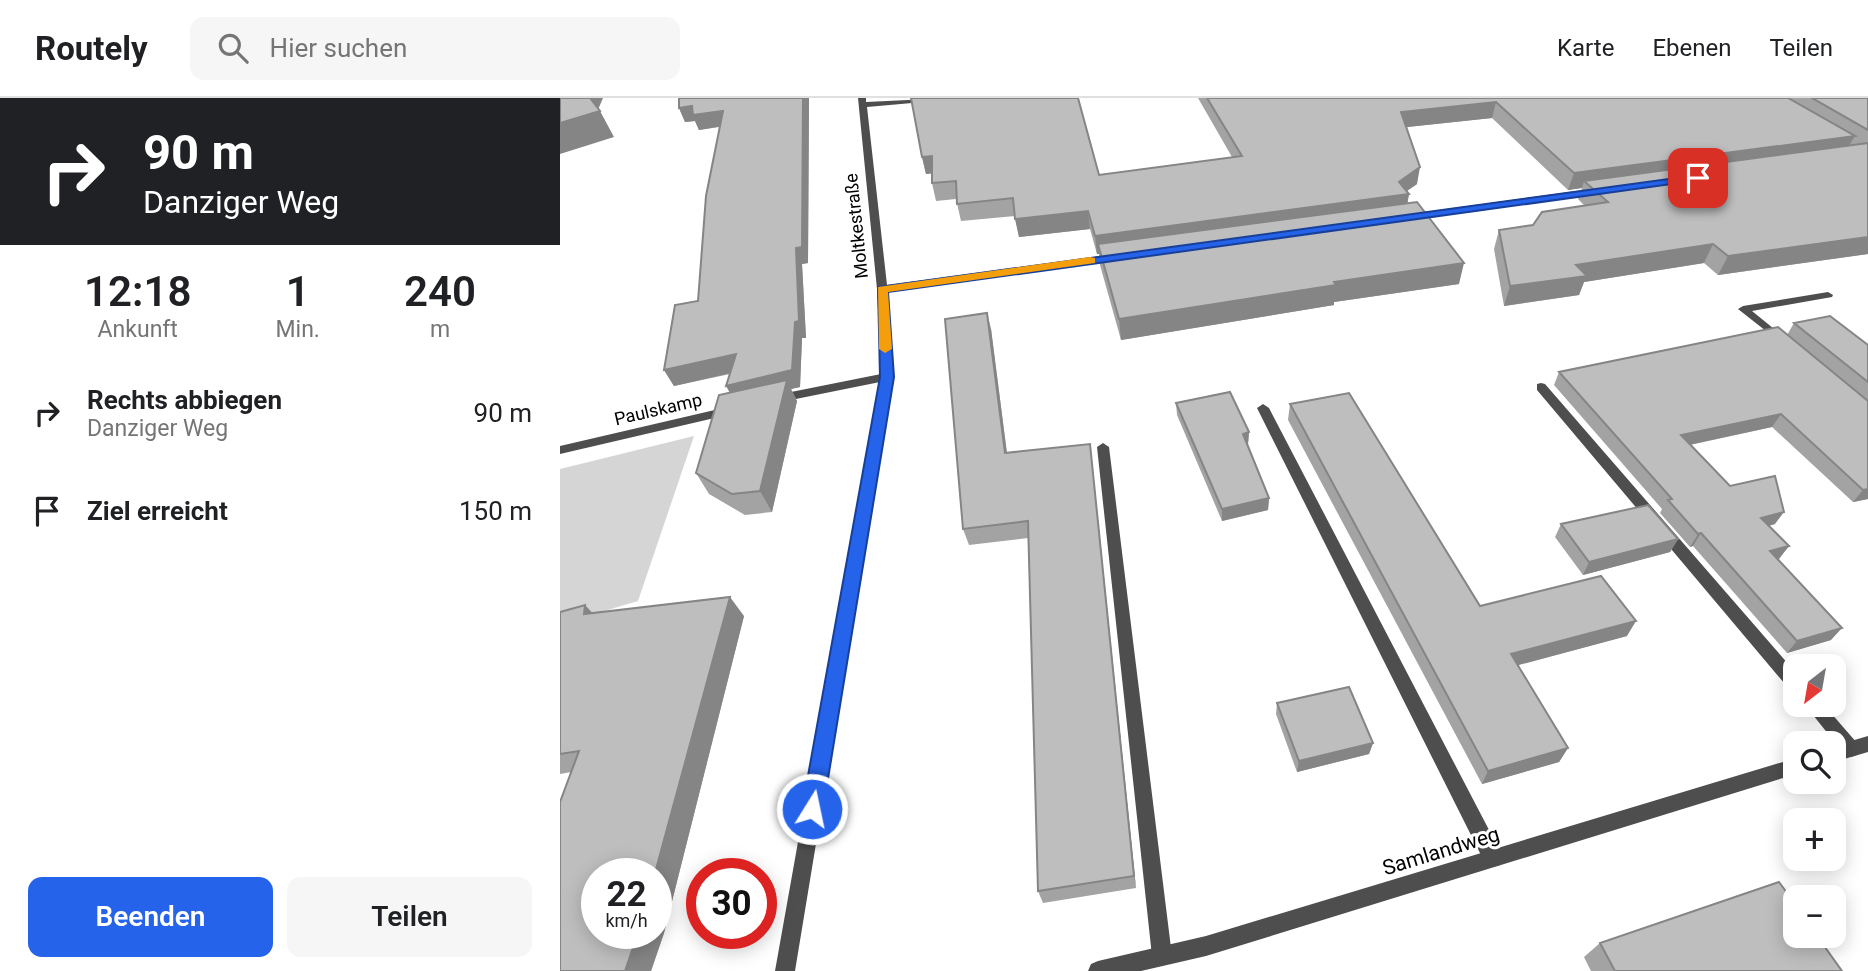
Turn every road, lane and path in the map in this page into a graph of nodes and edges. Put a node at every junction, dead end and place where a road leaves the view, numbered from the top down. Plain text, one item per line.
1 (946, 98) edge
2 (862, 102) edge
3 (1613, 189) edge
4 (1392, 219) edge
5 (1130, 255) edge
6 (882, 289) junction
7 (1828, 295) dead end
8 (1795, 352) edge
9 (887, 377) junction
10 (1541, 387) dead end
11 (762, 402) edge
12 (749, 406) edge
13 (1264, 408) dead end
14 (1103, 447) dead end
15 (560, 450) edge
16 (1783, 670) edge
17 (1868, 744) edge
18 (1846, 751) edge
19 (1783, 770) edge
20 (1493, 858) junction
21 (1162, 956) junction
22 (785, 971) edge
23 (1098, 971) edge

1 - 2 street
2 - 6 street, Moltkestraße
3 - 4 street
5 - 6 street
6 - 9 street, Moltkestraße
7 - 8 street
9 - 11 street
9 - 22 street, Moltkestraße
10 - 16 street
12 - 15 street, Paulskamp
13 - 20 street
14 - 21 street
17 - 18 street
19 - 20 street, Samlandweg
20 - 21 street, Samlandweg
21 - 23 street, Samlandweg

